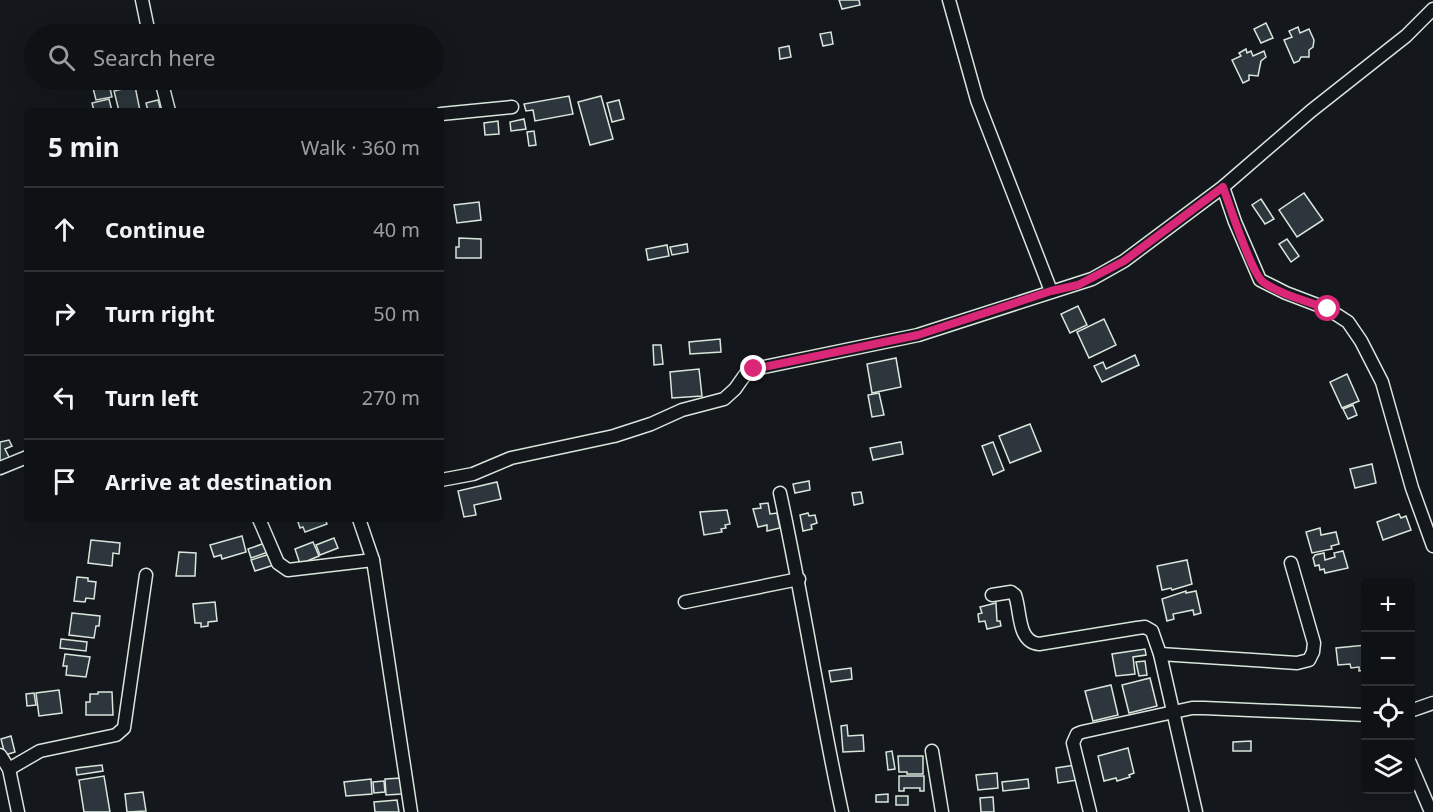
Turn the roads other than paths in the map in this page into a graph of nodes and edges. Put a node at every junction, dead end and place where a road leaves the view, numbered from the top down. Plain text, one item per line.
1 (142, 0) edge
2 (949, 0) edge
3 (1433, 9) edge
4 (147, 24) edge
5 (164, 90) edge
6 (512, 107) dead end
7 (168, 108) edge
8 (444, 114) edge
9 (1223, 187) junction
10 (1051, 291) junction
11 (24, 458) edge
12 (0, 468) edge
13 (444, 479) edge
14 (780, 494) dead end
15 (260, 522) edge
16 (360, 522) edge
17 (1433, 546) edge
18 (373, 560) junction
19 (1291, 563) dead end
20 (146, 574) dead end
21 (799, 579) junction
22 (992, 595) dead end
23 (685, 602) dead end
24 (1160, 654) junction
25 (1433, 703) edge
26 (1415, 709) edge
27 (1174, 713) junction
28 (1361, 715) edge
29 (932, 752) dead end
30 (0, 755) edge
31 (9, 769) junction
32 (1415, 775) edge
33 (18, 812) edge
34 (411, 812) edge
35 (842, 812) edge
36 (942, 812) edge
37 (1090, 812) edge
38 (1196, 812) edge
39 (1431, 812) edge

1 - 4 street
2 - 10 street
3 - 9 street
5 - 7 street
6 - 8 street
9 - 10 street
9 - 17 street
10 - 13 street
11 - 12 street
14 - 21 street
15 - 18 street
16 - 18 street
18 - 34 street
19 - 24 street
20 - 31 street
21 - 23 street
21 - 35 street
22 - 24 street
24 - 27 street
25 - 26 street
27 - 28 street
27 - 37 street
27 - 38 street
29 - 36 street
30 - 31 street
31 - 33 street
32 - 39 street

